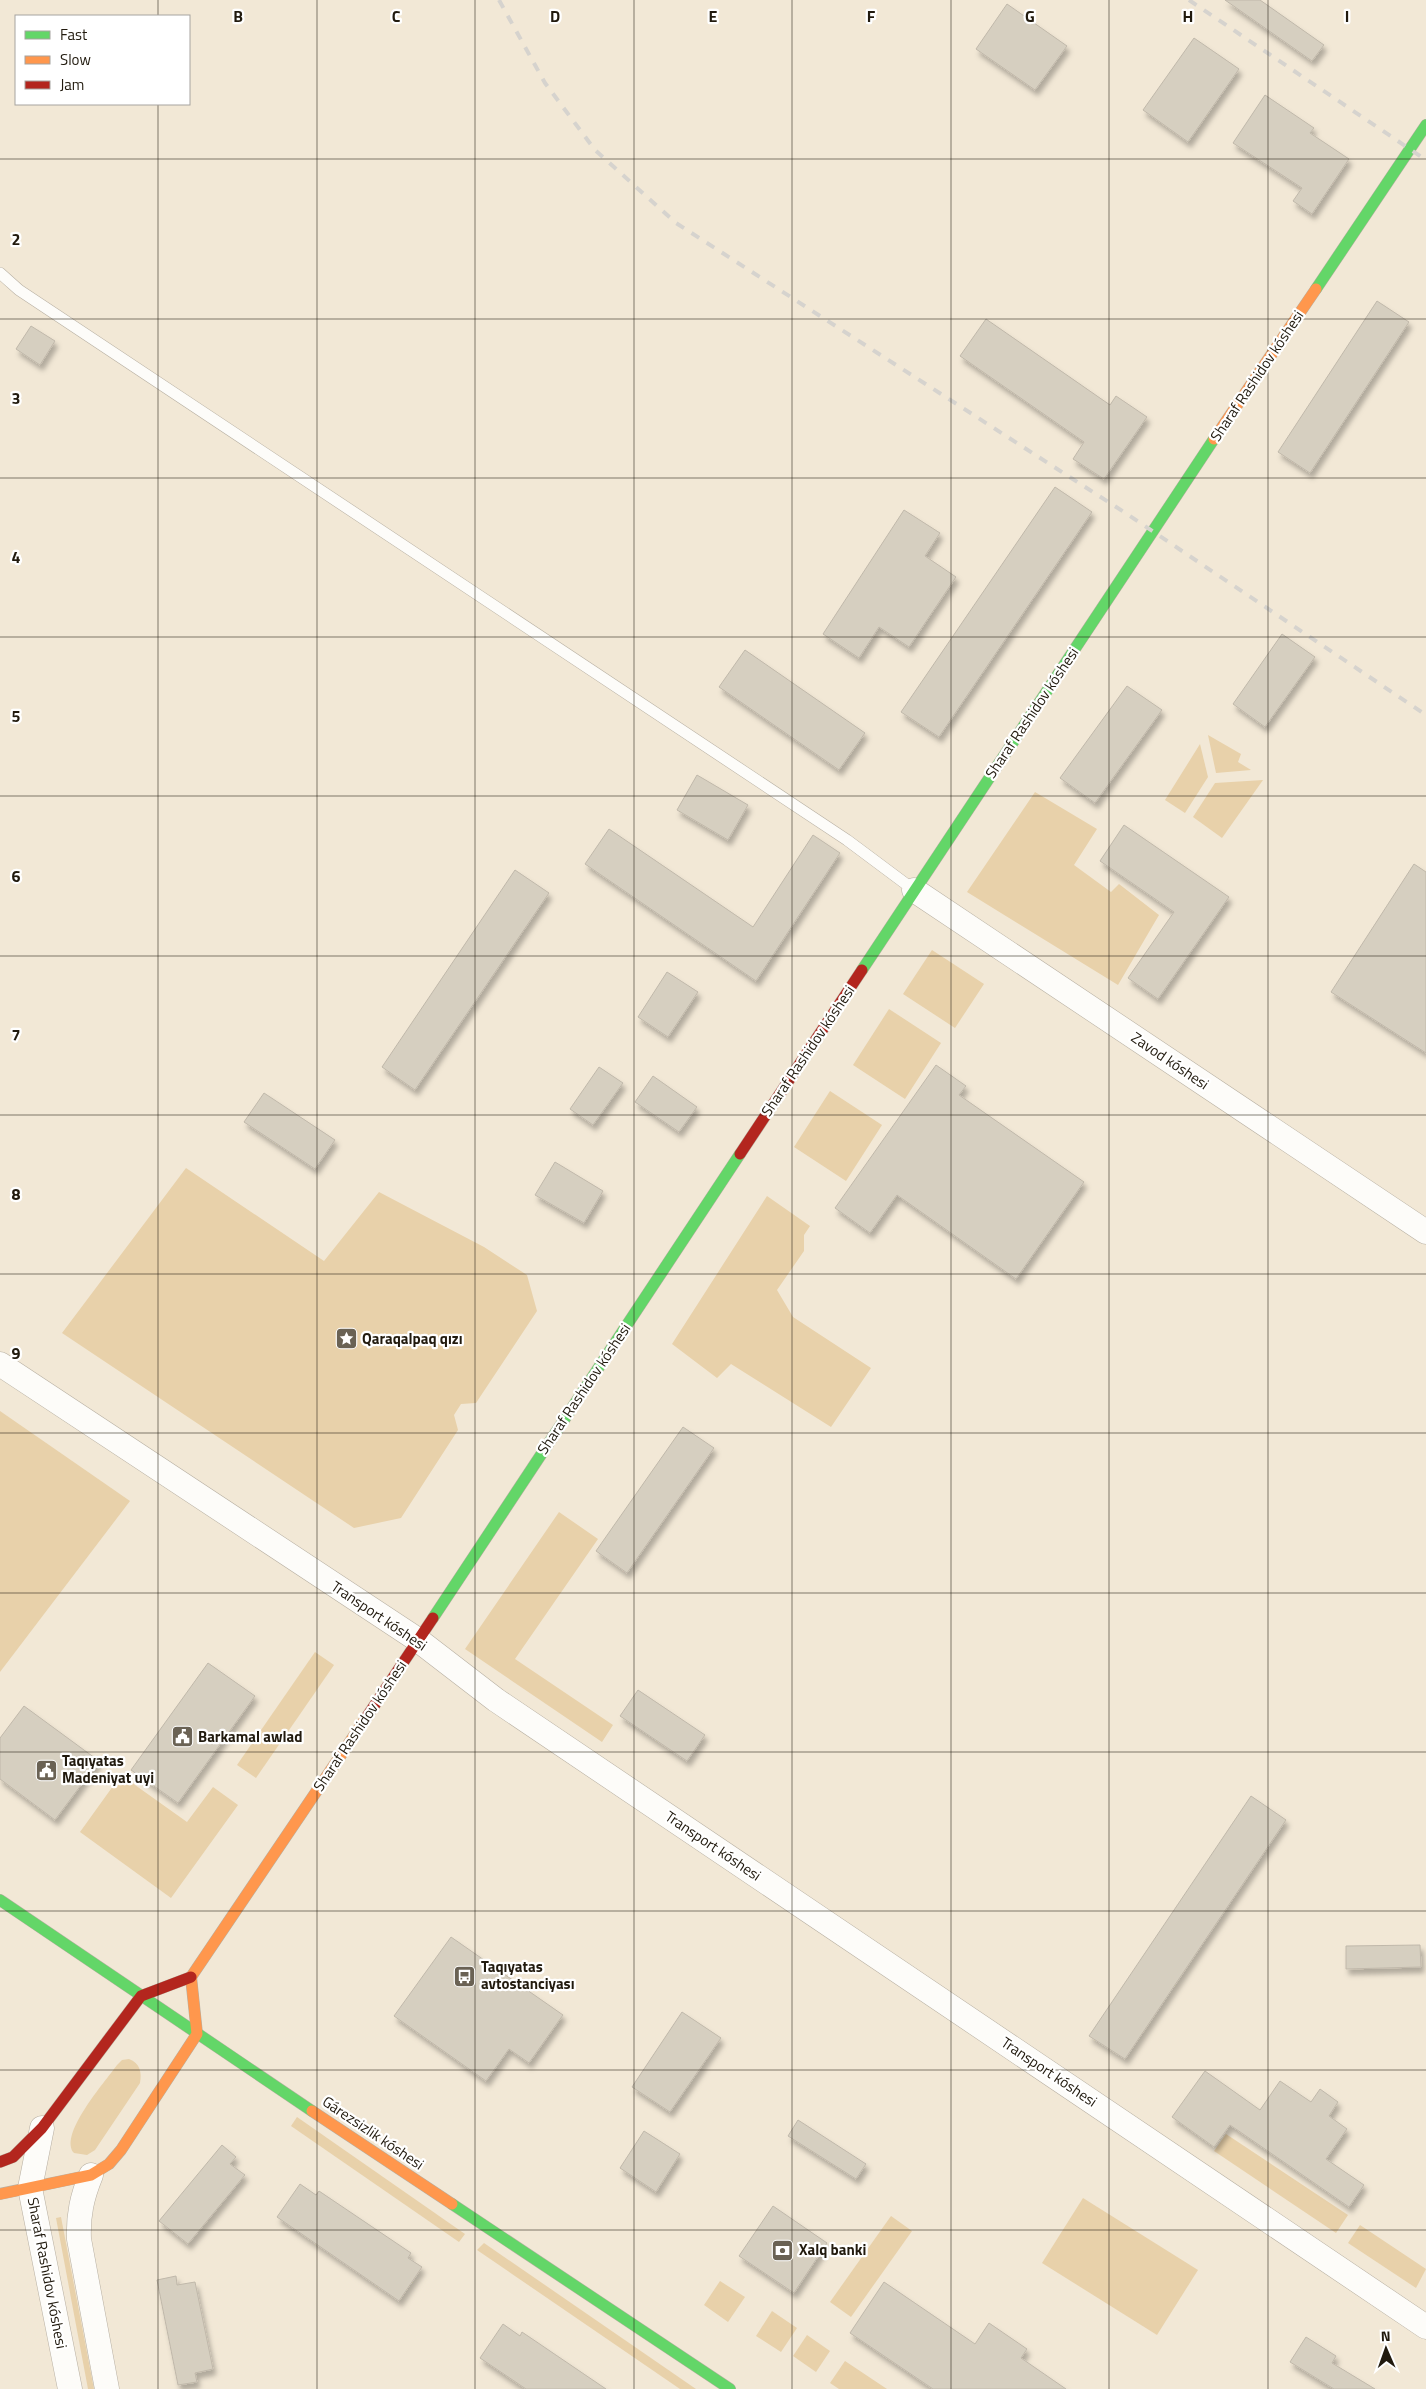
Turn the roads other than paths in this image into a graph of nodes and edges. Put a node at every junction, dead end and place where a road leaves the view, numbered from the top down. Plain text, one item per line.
1 (1426, 125) edge
2 (0, 273) edge
3 (914, 890) junction
4 (1426, 1232) edge
5 (0, 1364) edge
6 (418, 1640) junction
7 (0, 1900) edge
8 (191, 1977) junction
9 (141, 1996) junction
10 (197, 2034) junction
11 (42, 2128) junction
12 (0, 2162) edge
13 (91, 2175) junction
14 (30, 2188) junction
15 (0, 2194) edge
16 (1426, 2327) edge
17 (70, 2389) edge
18 (107, 2389) edge
19 (730, 2389) edge

1 - 3 main road, Sharaf Rashidov kóshesi
2 - 3 lane
3 - 4 street, Zavod kóshesi
3 - 6 main road, Sharaf Rashidov kóshesi
5 - 6 street, Transport kóshesi
6 - 8 main road, Sharaf Rashidov kóshesi
6 - 16 street, Transport kóshesi
7 - 9 main road, Gárezsizlik kóshesi
8 - 9 main road
8 - 10 main road
9 - 10 main road, Gárezsizlik kóshesi
9 - 11 main road
10 - 13 main road
10 - 19 main road, Gárezsizlik kóshesi
11 - 12 main road
11 - 14 street, Sharaf Rashidov kóshesi
13 - 14 main road
13 - 18 street
14 - 15 main road
14 - 17 street, Sharaf Rashidov kóshesi

